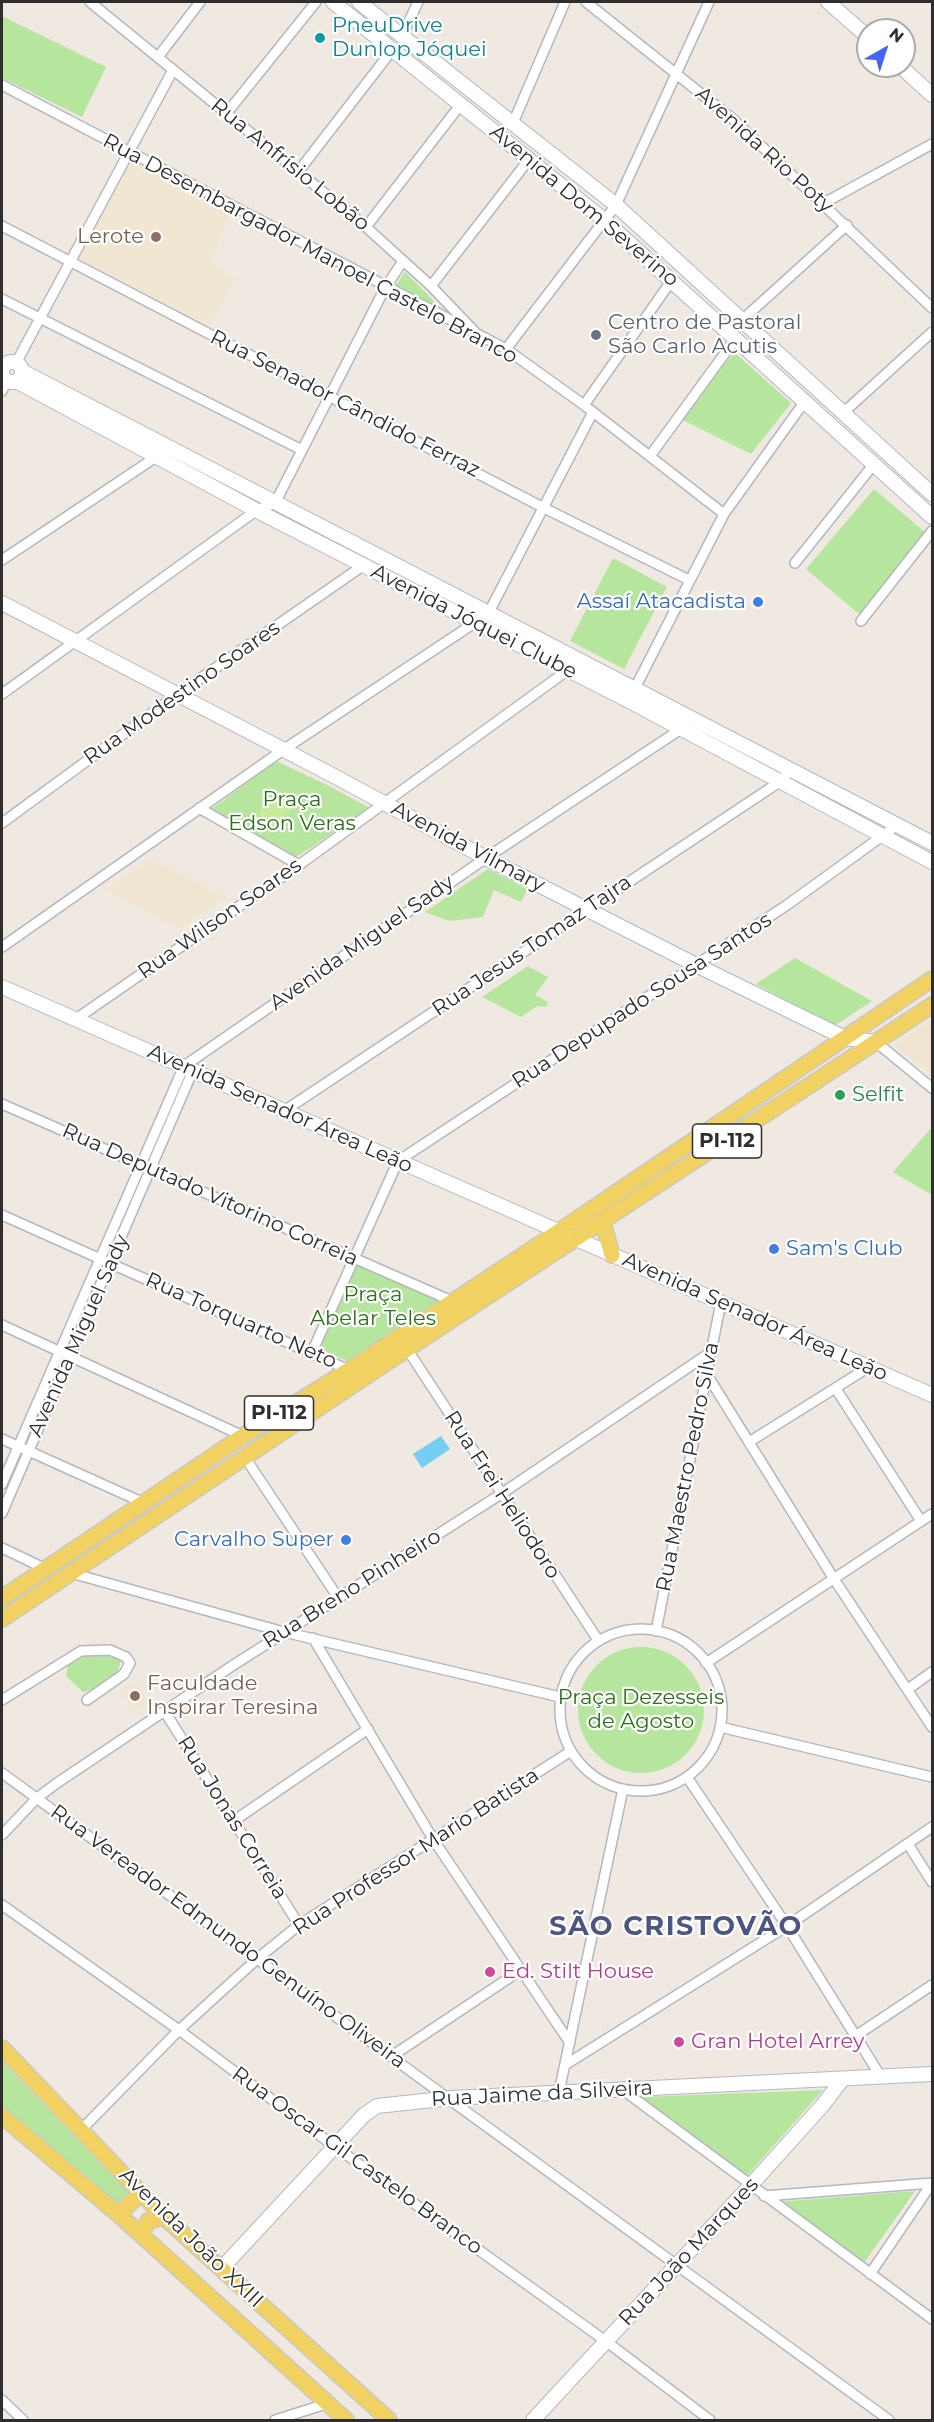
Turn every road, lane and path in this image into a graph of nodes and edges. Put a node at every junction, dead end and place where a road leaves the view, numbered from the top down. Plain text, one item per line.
1 (90, 2) edge
2 (200, 2) edge
3 (316, 2) edge
4 (333, 2) edge
5 (359, 2) edge
6 (418, 2) edge
7 (565, 2) edge
8 (586, 2) edge
9 (709, 2) edge
10 (831, 2) edge
11 (856, 26) edge
12 (402, 36) junction
13 (393, 49) junction
14 (158, 57) junction
15 (172, 70) junction
16 (677, 73) junction
17 (914, 78) edge
18 (2, 85) edge
19 (933, 95) edge
20 (461, 104) junction
21 (226, 114) junction
22 (513, 123) junction
23 (933, 144) edge
24 (128, 153) junction
25 (530, 158) junction
26 (298, 172) junction
27 (824, 203) junction
28 (616, 205) junction
29 (604, 220) junction
30 (847, 225) junction
31 (2, 226) edge
32 (366, 227) junction
33 (403, 261) junction
34 (70, 262) junction
35 (672, 280) junction
36 (431, 286) junction
37 (385, 288) junction
38 (2, 299) edge
39 (933, 308) edge
40 (39, 319) junction
41 (742, 320) junction
42 (933, 332) edge
43 (481, 338) junction
44 (736, 338) junction
45 (506, 349) junction
46 (9, 373) edge
47 (330, 396) junction
48 (805, 401) junction
49 (584, 405) junction
50 (594, 412) junction
51 (843, 413) junction
52 (302, 450) junction
53 (650, 456) junction
54 (156, 457) junction
55 (874, 464) junction
56 (933, 494) edge
57 (275, 502) junction
58 (544, 508) junction
59 (256, 510) junction
60 (724, 514) junction
61 (933, 517) edge
62 (933, 531) edge
63 (2, 560) edge
64 (795, 563) dead end
65 (364, 565) junction
66 (689, 580) junction
67 (2, 603) edge
68 (488, 614) junction
69 (861, 621) dead end
70 (473, 622) junction
71 (77, 642) junction
72 (568, 670) junction
73 (635, 687) junction
74 (2, 694) edge
75 (178, 694) junction
76 (629, 701) junction
77 (681, 729) junction
78 (283, 750) junction
79 (785, 776) junction
80 (385, 803) junction
81 (199, 808) junction
82 (2, 823) edge
83 (896, 826) junction
84 (882, 835) junction
85 (933, 843) edge
86 (486, 858) junction
87 (933, 862) edge
88 (298, 865) junction
89 (587, 909) junction
90 (2, 947) edge
91 (696, 965) junction
92 (933, 979) edge
93 (2, 987) edge
94 (933, 1005) edge
95 (76, 1019) junction
96 (845, 1038) junction
97 (876, 1042) junction
98 (191, 1065) junction
99 (933, 1088) edge
100 (2, 1104) edge
101 (284, 1111) junction
102 (398, 1161) junction
103 (140, 1164) junction
104 (152, 1170) junction
105 (2, 1215) edge
106 (603, 1222) junction
107 (558, 1232) junction
108 (577, 1239) junction
109 (612, 1255) junction
110 (100, 1258) junction
111 (355, 1258) junction
112 (111, 1262) junction
113 (452, 1301) junction
114 (721, 1302) junction
115 (2, 1325) edge
116 (407, 1349) junction
117 (60, 1351) junction
118 (312, 1352) junction
119 (711, 1352) junction
120 (70, 1355) junction
121 (869, 1367) junction
122 (348, 1370) junction
123 (706, 1373) junction
124 (836, 1389) junction
125 (933, 1395) edge
126 (243, 1436) junction
127 (2, 1439) edge
128 (749, 1442) junction
129 (19, 1446) junction
130 (28, 1451) junction
131 (246, 1459) junction
132 (2, 1484) edge
133 (501, 1494) junction
134 (144, 1503) junction
135 (2, 1513) edge
136 (933, 1514) edge
137 (921, 1521) junction
138 (2, 1548) edge
139 (46, 1569) junction
140 (71, 1573) junction
141 (834, 1579) junction
142 (2, 1598) edge
143 (339, 1599) junction
144 (2, 1620) edge
145 (656, 1631) junction
146 (284, 1632) junction
147 (313, 1638) junction
148 (598, 1640) junction
149 (706, 1664) junction
150 (933, 1672) edge
151 (908, 1689) junction
152 (560, 1697) junction
153 (2, 1700) edge
154 (87, 1700) dead end
155 (165, 1712) junction
156 (720, 1727) junction
157 (933, 1727) edge
158 (368, 1729) junction
159 (571, 1751) junction
160 (2, 1773) edge
161 (687, 1777) junction
162 (933, 1777) edge
163 (623, 1789) junction
164 (37, 1798) junction
165 (235, 1820) junction
166 (933, 1827) edge
167 (2, 1835) edge
168 (433, 1839) junction
169 (908, 1844) junction
170 (933, 1882) edge
171 (2, 1905) edge
172 (299, 1925) junction
173 (787, 1926) junction
174 (257, 1959) junction
175 (521, 1970) junction
176 (933, 1985) edge
177 (179, 2031) junction
178 (856, 2036) junction
179 (570, 2043) junction
180 (2, 2048) edge
181 (392, 2056) junction
182 (565, 2065) junction
183 (933, 2074) edge
184 (881, 2077) junction
185 (842, 2080) junction
186 (623, 2090) junction
187 (559, 2092) junction
188 (451, 2098) junction
189 (2, 2116) edge
190 (81, 2130) junction
191 (334, 2146) junction
192 (932, 2183) edge
193 (750, 2186) junction
194 (142, 2193) junction
195 (764, 2196) junction
196 (118, 2214) junction
197 (164, 2217) junction
198 (141, 2235) junction
199 (675, 2266) junction
200 (221, 2269) junction
201 (870, 2274) junction
202 (933, 2319) edge
203 (607, 2342) junction
204 (2, 2400) edge
205 (326, 2404) junction
206 (23, 2421) edge
207 (275, 2421) edge
208 (346, 2421) edge
209 (389, 2421) edge
210 (533, 2421) edge
211 (710, 2421) edge
212 (890, 2421) edge

1 - 14 street, Rua Anfrísio Lobão
2 - 14 street
3 - 21 street
4 - 13 main road, Avenida Dom Severino
5 - 12 main road, Avenida Dom Severino
6 - 12 street
7 - 22 street
8 - 16 street, Avenida Rio Poty
9 - 16 street
10 - 11 main road
12 - 22 main road, Avenida Dom Severino
13 - 20 main road, Avenida Dom Severino
13 - 26 street
14 - 15 street, Rua Anfrísio Lobão
15 - 21 street, Rua Anfrísio Lobão
15 - 24 street
16 - 27 street, Avenida Rio Poty
16 - 28 street
17 - 19 main road
18 - 24 street, Rua Desembargador Manoel Castelo Branco
20 - 25 main road, Avenida Dom Severino
20 - 32 street
21 - 26 street, Rua Anfrísio Lobão
22 - 28 main road, Avenida Dom Severino
23 - 27 street
24 - 34 street
24 - 37 street, Rua Desembargador Manoel Castelo Branco
25 - 29 main road, Avenida Dom Severino
25 - 36 street
26 - 32 street, Rua Anfrísio Lobão
27 - 30 street, Avenida Rio Poty
28 - 29 street
28 - 41 main road, Avenida Dom Severino
29 - 35 main road, Avenida Dom Severino
29 - 45 street
30 - 39 street, Avenida Rio Poty
30 - 41 street
31 - 34 street, Rua Senador Cândido Ferraz
32 - 33 street, Rua Anfrísio Lobão
33 - 36 street, Rua Anfrísio Lobão
33 - 37 street
34 - 40 street
34 - 47 street, Rua Senador Cândido Ferraz
35 - 44 main road, Avenida Dom Severino
35 - 49 street
36 - 43 street, Rua Anfrísio Lobão
37 - 43 street, Rua Desembargador Manoel Castelo Branco
37 - 47 street
38 - 40 street
40 - 46 street
40 - 52 street
41 - 51 main road, Avenida Dom Severino
42 - 51 street
43 - 45 street, Rua Desembargador Manoel Castelo Branco
44 - 48 main road, Avenida Dom Severino
44 - 53 street
45 - 49 street, Rua Desembargador Manoel Castelo Branco
46 - 54 main road, Avenida Jóquei Clube
46 - 57 main road, Avenida Jóquei Clube
47 - 52 street
47 - 58 street, Rua Senador Cândido Ferraz
48 - 55 main road, Avenida Dom Severino
48 - 60 street
49 - 50 street, Rua Desembargador Manoel Castelo Branco
50 - 53 street, Rua Desembargador Manoel Castelo Branco
50 - 58 street
51 - 56 main road, Avenida Dom Severino
52 - 57 street
53 - 60 street, Rua Desembargador Manoel Castelo Branco
54 - 59 main road, Avenida Jóquei Clube
54 - 63 street
55 - 61 main road, Avenida Dom Severino
55 - 64 street
57 - 59 street
57 - 68 main road, Avenida Jóquei Clube
58 - 66 street, Rua Senador Cândido Ferraz
58 - 68 street
59 - 65 main road, Avenida Jóquei Clube
59 - 71 street
60 - 66 street
62 - 69 street
65 - 70 main road, Avenida Jóquei Clube
65 - 75 street, Rua Modestino Soares
66 - 73 street
67 - 71 main road, Avenida Vilmary
68 - 70 street
68 - 73 main road, Avenida Jóquei Clube
70 - 72 main road, Avenida Jóquei Clube
70 - 78 street
71 - 74 street
71 - 75 main road, Avenida Vilmary
72 - 76 main road, Avenida Jóquei Clube
72 - 80 street, Rua Wilson Soares
73 - 76 street
73 - 79 main road, Avenida Jóquei Clube
75 - 78 main road, Avenida Vilmary
75 - 82 street, Rua Modestino Soares
76 - 77 main road, Avenida Jóquei Clube
77 - 79 main road, Avenida Jóquei Clube
77 - 86 street, Avenida Miguel Sady
78 - 80 main road, Avenida Vilmary
78 - 81 street
79 - 83 main road, Avenida Jóquei Clube
79 - 84 main road, Avenida Jóquei Clube
79 - 89 street, Rua Jesus Tomaz Tajra
80 - 86 main road, Avenida Vilmary
80 - 88 street, Rua Wilson Soares
81 - 88 street
81 - 90 street
83 - 84 street, Rua Depupado Sousa Santos
83 - 85 main road, Avenida Jóquei Clube
84 - 87 main road, Avenida Jóquei Clube
84 - 91 street, Rua Depupado Sousa Santos
86 - 89 main road, Avenida Vilmary
86 - 98 street, Avenida Miguel Sady
88 - 95 street, Rua Wilson Soares
89 - 91 main road, Avenida Vilmary
89 - 101 street, Rua Jesus Tomaz Tajra
91 - 96 main road, Avenida Vilmary
91 - 102 street, Rua Depupado Sousa Santos
92 - 96 main road, PI-112
93 - 95 main road, Avenida Senador Área Leão
94 - 97 main road, PI-112
95 - 98 main road, Avenida Senador Área Leão
96 - 97 main road, Avenida Vilmary
96 - 107 main road, PI-112
97 - 99 street
97 - 106 main road, PI-112
98 - 101 main road, Avenida Senador Área Leão
98 - 103 street, Avenida Miguel Sady
98 - 104 street, Avenida Miguel Sady
100 - 103 street, Rua Deputado Vitorino Correia
101 - 102 main road, Avenida Senador Área Leão
102 - 107 main road, Avenida Senador Área Leão
102 - 111 street
103 - 104 street, Rua Deputado Vitorino Correia
103 - 110 street, Avenida Miguel Sady
104 - 111 street, Rua Deputado Vitorino Correia
104 - 112 street, Avenida Miguel Sady
105 - 110 street, Rua Torquarto Neto
106 - 108 main road, PI-112
106 - 109 main road
107 - 108 main road, Avenida Senador Área Leão
107 - 113 main road, PI-112
108 - 109 main road, Avenida Senador Área Leão
108 - 116 main road, PI-112
109 - 114 main road, Avenida Senador Área Leão
110 - 112 street, Rua Torquarto Neto
110 - 117 street, Avenida Miguel Sady
111 - 113 street, Rua Deputado Vitorino Correia
111 - 118 street
112 - 118 street, Rua Torquarto Neto
112 - 120 street, Avenida Miguel Sady
113 - 122 main road, PI-112
114 - 119 street, Rua Maestro Pedro Silva
114 - 121 main road, Avenida Senador Área Leão
115 - 117 street
116 - 131 main road, PI-112
116 - 133 street, Rua Frei Heliodoro
117 - 120 street
117 - 129 street, Avenida Miguel Sady
118 - 122 street, Rua Torquarto Neto
119 - 123 street, Rua Maestro Pedro Silva
119 - 133 street, Rua Breno Pinheiro
120 - 126 street
120 - 130 street, Avenida Miguel Sady
121 - 124 street
121 - 125 main road, Avenida Senador Área Leão
122 - 126 main road, PI-112
123 - 128 street
123 - 145 street, Rua Maestro Pedro Silva
124 - 128 street
124 - 137 street
126 - 134 main road, PI-112
127 - 129 street
128 - 141 street
129 - 130 street
129 - 132 street, Avenida Miguel Sady
130 - 134 street
130 - 135 street, Avenida Miguel Sady
131 - 140 main road, PI-112
131 - 143 street
133 - 143 street, Rua Breno Pinheiro
133 - 148 street, Rua Frei Heliodoro
134 - 139 main road, PI-112
136 - 137 street
137 - 141 street
138 - 139 street
139 - 142 main road, PI-112
140 - 144 main road, PI-112
140 - 146 street
141 - 149 street
141 - 151 street
143 - 146 street, Rua Breno Pinheiro
145 - 148 street
145 - 149 street
146 - 147 street
146 - 155 street, Rua Breno Pinheiro
147 - 152 street
147 - 158 street
148 - 152 street
149 - 156 street
150 - 151 street
151 - 157 street
152 - 159 street
153 - 154 street
155 - 164 street, Rua Breno Pinheiro
155 - 165 street, Rua Jonas Correia
156 - 161 street
156 - 162 street
158 - 165 street
158 - 168 street
159 - 163 street
159 - 168 street, Rua Professor Mario Batista
160 - 164 street, Rua Vereador Edmundo Genuíno Oliveira
161 - 163 street
161 - 173 street
163 - 179 street
164 - 167 street, Rua Breno Pinheiro
164 - 174 street, Rua Vereador Edmundo Genuíno Oliveira
165 - 172 street, Rua Jonas Correia
166 - 169 street
168 - 172 street, Rua Professor Mario Batista
168 - 175 street
169 - 170 street
169 - 173 street
171 - 177 street, Rua Oscar Gil Castelo Branco
172 - 174 street, Rua Professor Mario Batista
173 - 178 street
173 - 182 street
174 - 177 street, Rua Professor Mario Batista
174 - 181 street, Rua Vereador Edmundo Genuíno Oliveira
175 - 179 street
175 - 181 street
176 - 178 street
177 - 190 street, Rua Professor Mario Batista
177 - 191 street, Rua Oscar Gil Castelo Branco
178 - 184 street
179 - 182 street
180 - 190 main road, Avenida João XXIII
181 - 188 street, Rua Vereador Edmundo Genuíno Oliveira
182 - 187 street
183 - 184 main road, Rua Jaime da Silveira
184 - 185 main road, Rua Jaime da Silveira
185 - 186 main road, Rua Jaime da Silveira
185 - 193 main road, Rua João Marques
186 - 187 main road, Rua Jaime da Silveira
186 - 193 street
187 - 188 main road, Rua Jaime da Silveira
188 - 191 main road, Rua Jaime da Silveira
188 - 199 street, Rua Vereador Edmundo Genuíno Oliveira
189 - 196 main road, Avenida João XXIII
190 - 194 main road, Avenida João XXIII
191 - 200 main road, Rua Jaime da Silveira
191 - 203 street, Rua Oscar Gil Castelo Branco
192 - 195 street
192 - 201 street
193 - 195 street
193 - 199 main road, Rua João Marques
194 - 196 main road
194 - 197 main road, Avenida João XXIII
195 - 201 street
196 - 198 main road, Avenida João XXIII
197 - 198 main road
197 - 200 main road, Avenida João XXIII
198 - 205 main road, Avenida João XXIII
199 - 203 main road, Rua João Marques
199 - 212 street, Rua Vereador Edmundo Genuíno Oliveira
200 - 209 main road, Avenida João XXIII
201 - 202 street
203 - 210 main road, Rua João Marques
203 - 211 street, Rua Oscar Gil Castelo Branco
204 - 206 street
205 - 207 street
205 - 208 main road, Avenida João XXIII

